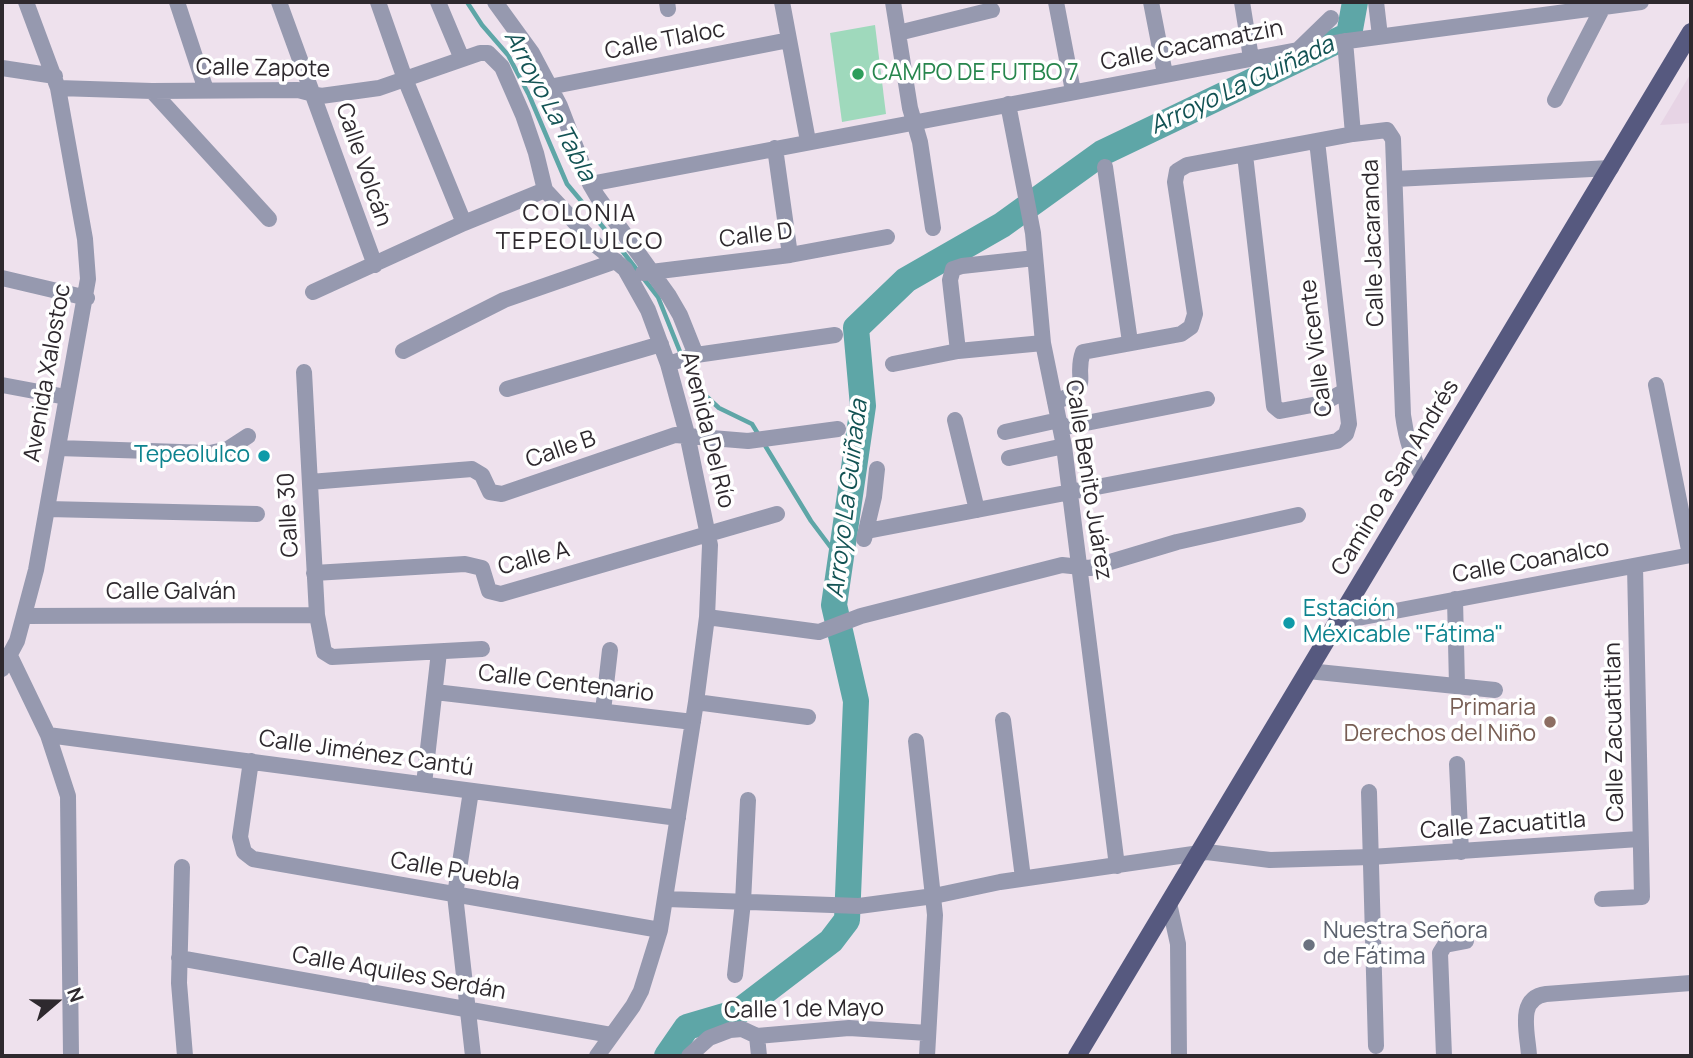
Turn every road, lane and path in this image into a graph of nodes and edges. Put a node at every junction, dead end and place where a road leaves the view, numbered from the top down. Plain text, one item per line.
1 (26, 2) edge
2 (177, 2) edge
3 (279, 2) edge
4 (378, 2) edge
5 (438, 2) edge
6 (495, 2) edge
7 (782, 2) edge
8 (893, 2) edge
9 (1056, 2) edge
10 (1151, 2) edge
11 (1242, 2) edge
12 (1376, 2) edge
13 (1641, 2) edge
14 (1603, 7) junction
15 (992, 10) dead end
16 (1331, 18) dead end
17 (1691, 32) edge
18 (898, 33) junction
19 (1380, 36) junction
20 (789, 40) junction
21 (1342, 42) junction
22 (1302, 49) junction
23 (1251, 58) junction
24 (461, 60) junction
25 (2, 68) edge
26 (1165, 74) junction
27 (405, 79) junction
28 (56, 82) junction
29 (549, 87) junction
30 (206, 90) junction
31 (152, 91) junction
32 (1073, 91) junction
33 (314, 94) junction
34 (1555, 100) dead end
35 (1008, 104) junction
36 (914, 124) junction
37 (1353, 134) junction
38 (808, 141) junction
39 (1317, 141) junction
40 (775, 148) junction
41 (1245, 155) junction
42 (1105, 167) dead end
43 (1611, 168) junction
44 (1395, 179) junction
45 (590, 184) junction
46 (545, 190) junction
47 (269, 219) dead end
48 (464, 223) junction
49 (933, 229) dead end
50 (887, 237) dead end
51 (790, 255) junction
52 (1035, 258) junction
53 (616, 261) junction
54 (374, 265) junction
55 (641, 274) junction
56 (2, 278) edge
57 (313, 292) dead end
58 (87, 298) junction
59 (835, 335) dead end
60 (1130, 342) junction
61 (1043, 343) junction
62 (661, 344) junction
63 (403, 351) dead end
64 (958, 351) junction
65 (683, 359) junction
66 (893, 364) dead end
67 (304, 372) dead end
68 (2, 385) edge
69 (1656, 385) dead end
70 (508, 389) dead end
71 (1345, 391) junction
72 (66, 397) junction
73 (1208, 399) dead end
74 (1055, 402) junction
75 (955, 420) dead end
76 (1060, 424) junction
77 (838, 429) dead end
78 (1005, 432) dead end
79 (687, 434) junction
80 (248, 436) dead end
81 (1064, 446) junction
82 (58, 448) junction
83 (1009, 458) dead end
84 (877, 469) dead end
85 (1424, 479) junction
86 (310, 482) junction
87 (1070, 492) junction
88 (48, 509) junction
89 (976, 510) junction
90 (257, 514) dead end
91 (777, 514) dead end
92 (1298, 515) dead end
93 (709, 532) junction
94 (1691, 555) edge
95 (1635, 566) junction
96 (1081, 567) junction
97 (314, 573) junction
98 (1455, 599) junction
99 (317, 615) junction
100 (25, 616) junction
101 (707, 617) junction
102 (1338, 622) junction
103 (482, 649) dead end
104 (610, 650) dead end
105 (439, 652) junction
106 (326, 654) joint
107 (6, 662) edge
108 (1308, 671) junction
109 (1457, 686) junction
110 (1495, 690) dead end
111 (435, 692) junction
112 (696, 702) junction
113 (603, 711) junction
114 (808, 718) dead end
115 (1003, 720) dead end
116 (693, 722) junction
117 (48, 735) junction
118 (916, 741) dead end
119 (251, 761) junction
120 (1457, 764) dead end
121 (424, 784) junction
122 (471, 791) junction
123 (1369, 792) dead end
124 (748, 800) dead end
125 (678, 818) junction
126 (1639, 839) junction
127 (1461, 852) junction
128 (1197, 853) junction
129 (1371, 857) junction
130 (1117, 866) junction
131 (182, 867) dead end
132 (1023, 878) junction
133 (455, 895) junction
134 (933, 896) junction
135 (667, 899) junction
136 (1602, 899) dead end
137 (743, 902) junction
138 (1169, 903) junction
139 (660, 930) junction
140 (1466, 941) dead end
141 (179, 958) junction
142 (735, 975) dead end
143 (1691, 983) edge
144 (468, 1010) junction
145 (928, 1033) junction
146 (611, 1035) junction
147 (757, 1036) junction
148 (1376, 1046) dead end
149 (71, 1056) edge
150 (185, 1056) edge
151 (473, 1056) edge
152 (597, 1056) edge
153 (689, 1056) edge
154 (759, 1056) edge
155 (926, 1056) edge
156 (1077, 1056) edge
157 (1179, 1056) edge
158 (1444, 1056) edge
159 (1529, 1056) edge

1 - 28 street, Avenida Xalostoc
2 - 30 street
3 - 33 street, Calle Volcán
4 - 27 street
5 - 24 street
6 - 29 street
7 - 20 street
8 - 18 street
9 - 32 street
10 - 26 street
11 - 23 street
12 - 19 street
13 - 14 street, Calle Cacamatzin
14 - 19 street, Calle Cacamatzin
14 - 34 street
15 - 18 street
16 - 22 street
17 - 43 main road, Camino a San Andrés
18 - 36 street
19 - 21 street, Calle Cacamatzin
20 - 29 street, Calle Tlaloc
20 - 38 street
21 - 22 street, Calle Cacamatzin
21 - 37 street, Calle Jacaranda
22 - 23 street, Calle Cacamatzin
23 - 26 street, Calle Cacamatzin
24 - 27 street, Calle Zapote
24 - 46 street, Avenida Del Río
25 - 28 street, Calle Zapote
26 - 32 street, Calle Cacamatzin
27 - 33 street, Calle Zapote
27 - 48 street
28 - 31 street, Calle Zapote
28 - 58 street, Avenida Xalostoc
29 - 45 street
30 - 31 street, Calle Zapote
30 - 33 street, Calle Zapote
31 - 47 street
32 - 35 street, Calle Cacamatzin
33 - 54 street, Calle Volcán
35 - 36 street, Calle Cacamatzin
35 - 52 street, Calle Benito Juárez
36 - 38 street, Calle Cacamatzin
36 - 49 street
37 - 39 street
37 - 44 street, Calle Jacaranda
38 - 40 street, Calle Cacamatzin
39 - 41 street
39 - 71 street, Calle Vicente
40 - 45 street, Calle Cacamatzin
40 - 51 street
41 - 60 street
41 - 71 street
42 - 60 street
43 - 44 street
43 - 85 main road, Camino a San Andrés
44 - 85 street, Calle Jacaranda
45 - 55 street
46 - 48 street
46 - 53 street, Avenida Del Río
48 - 54 street
50 - 51 street, Calle D
51 - 55 street, Calle D
52 - 61 street, Calle Benito Juárez
52 - 64 street
53 - 55 street, Avenida Del Río
53 - 63 street
54 - 57 street
55 - 62 street, Avenida Del Río
55 - 65 street
56 - 58 street
58 - 72 street, Avenida Xalostoc
59 - 65 street
60 - 74 street
61 - 64 street
61 - 74 street, Calle Benito Juárez
62 - 65 street, Avenida Del Río
62 - 70 street
64 - 66 street
65 - 79 street, Avenida Del Río
67 - 86 street, Calle 30
68 - 72 street
69 - 94 street
71 - 87 street, Calle Vicente
72 - 82 street, Avenida Xalostoc
73 - 76 street
74 - 76 street, Calle Benito Juárez
75 - 89 street
76 - 78 street
76 - 81 street, Calle Benito Juárez
77 - 79 street, Calle B
79 - 86 street, Calle B
79 - 93 street, Avenida Del Río
80 - 82 street
81 - 83 street
81 - 87 street, Calle Benito Juárez
82 - 88 street, Avenida Xalostoc
84 - 89 street, Calle Vicente
85 - 102 main road, Camino a San Andrés
86 - 97 street, Calle 30
87 - 89 street, Calle Vicente
87 - 96 street, Calle Benito Juárez
88 - 90 street
88 - 100 street, Avenida Xalostoc
91 - 93 street, Calle A
92 - 96 street
93 - 97 street, Calle A
93 - 101 street, Avenida Del Río
94 - 95 street, Calle Coanalco
95 - 98 street, Calle Coanalco
95 - 126 street, Calle Zacuatitlan
96 - 101 street
96 - 130 street, Calle Benito Juárez
97 - 99 street, Calle 30
98 - 102 street, Calle Coanalco
98 - 109 street
99 - 100 street, Calle Galván
99 - 106 street, Calle 30
100 - 107 street, Avenida Xalostoc
101 - 112 street, Avenida Del Río
102 - 108 main road, Camino a San Andrés
103 - 105 street, Calle Centenario
104 - 113 street
105 - 106 street, Calle Centenario
105 - 111 street
107 - 117 street
108 - 109 street
108 - 128 main road, Camino a San Andrés
109 - 110 street
111 - 113 street, Calle Centenario
111 - 121 street
112 - 114 street
112 - 116 street, Avenida Del Río
113 - 116 street, Calle Centenario
115 - 132 street
116 - 125 street, Avenida Del Río
117 - 119 street, Calle Jiménez Cantú
117 - 149 street
118 - 134 street
119 - 121 street, Calle Jiménez Cantú
119 - 133 street, Calle Puebla
120 - 127 street
121 - 122 street, Calle Jiménez Cantú
122 - 125 street, Calle Jiménez Cantú
122 - 133 street
123 - 129 street
124 - 137 street
125 - 135 street, Avenida Del Río
126 - 127 street, Calle Zacuatitla
126 - 136 street, Calle Zacuatitlan
127 - 129 street, Calle Zacuatitla
128 - 129 street
128 - 130 street
128 - 138 main road, Camino a San Andrés
129 - 148 street
130 - 132 street
131 - 141 street
132 - 134 street
133 - 139 street, Calle Puebla
133 - 144 street
134 - 137 street
134 - 145 street
135 - 137 street
135 - 139 street, Avenida Del Río
137 - 142 street
138 - 156 main road, Camino a San Andrés
138 - 157 street
139 - 146 street, Avenida Del Río
140 - 158 street
141 - 144 street, Calle Aquiles Serdán
141 - 150 street
143 - 159 street
144 - 146 street, Calle Aquiles Serdán
144 - 151 street
145 - 147 street, Calle 1 de Mayo
145 - 155 street
146 - 152 street, Avenida Del Río
147 - 153 street, Calle 1 de Mayo
147 - 154 street

